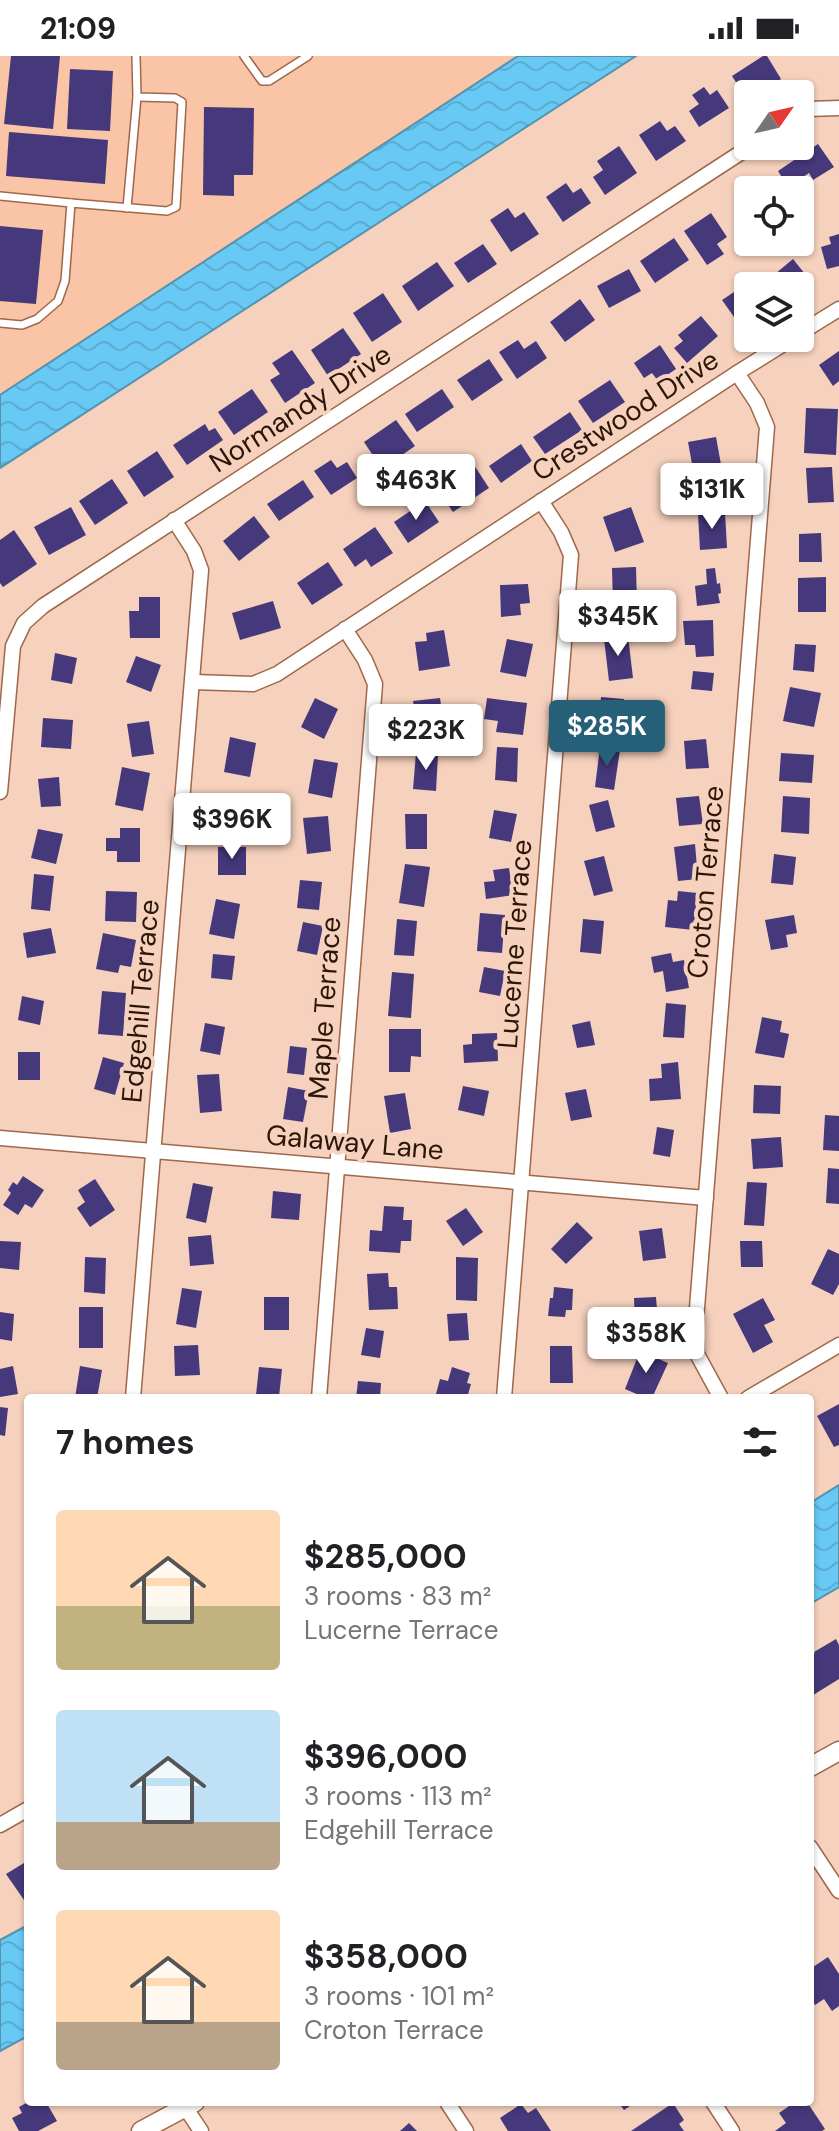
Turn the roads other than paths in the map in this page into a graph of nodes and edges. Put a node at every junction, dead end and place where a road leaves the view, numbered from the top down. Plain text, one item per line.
1 (136, 56) edge
2 (244, 56) edge
3 (308, 56) edge
4 (137, 97) junction
5 (839, 108) edge
6 (814, 109) edge
7 (734, 157) edge
8 (0, 196) edge
9 (71, 203) junction
10 (127, 208) junction
11 (839, 309) edge
12 (0, 323) edge
13 (814, 324) edge
14 (771, 352) edge
15 (737, 373) junction
16 (541, 501) junction
17 (174, 520) junction
18 (345, 629) junction
19 (193, 682) junction
20 (0, 792) edge
21 (0, 1138) edge
22 (154, 1151) junction
23 (338, 1167) junction
24 (522, 1182) junction
25 (706, 1198) junction
26 (839, 1345) edge
27 (133, 1394) edge
28 (319, 1394) edge
29 (504, 1394) edge
30 (719, 1394) edge
31 (755, 1394) edge
32 (839, 1751) edge
33 (814, 1765) edge
34 (24, 1811) edge
35 (0, 1825) edge
36 (814, 1853) edge
37 (839, 1891) edge
38 (188, 2106) edge
39 (190, 2106) edge
40 (450, 2106) edge
41 (716, 2106) edge
42 (141, 2131) edge
43 (201, 2131) edge
44 (466, 2131) edge
45 (732, 2131) edge

1 - 4 lane
2 - 3 lane
4 - 10 lane
4 - 10 lane
5 - 6 street
7 - 17 street, Normandy Drive
8 - 9 lane
9 - 10 lane
9 - 12 lane
11 - 13 street
14 - 15 street, Crestwood Drive
15 - 16 street, Crestwood Drive
15 - 25 street, Croton Terrace
16 - 18 street, Crestwood Drive
16 - 24 street, Lucerne Terrace
17 - 19 street, Edgehill Terrace
17 - 20 street, Normandy Drive
18 - 19 street, Crestwood Drive
18 - 23 street, Maple Terrace
19 - 22 street, Edgehill Terrace
21 - 22 street, Galaway Lane
22 - 23 street, Galaway Lane
22 - 27 street, Edgehill Terrace
23 - 24 street, Galaway Lane
23 - 28 street, Maple Terrace
24 - 25 street, Galaway Lane
24 - 29 street, Lucerne Terrace
25 - 30 street, Croton Terrace
26 - 31 street
32 - 33 street
34 - 35 street
36 - 37 street
38 - 42 street
39 - 43 street
40 - 44 street
41 - 45 street

